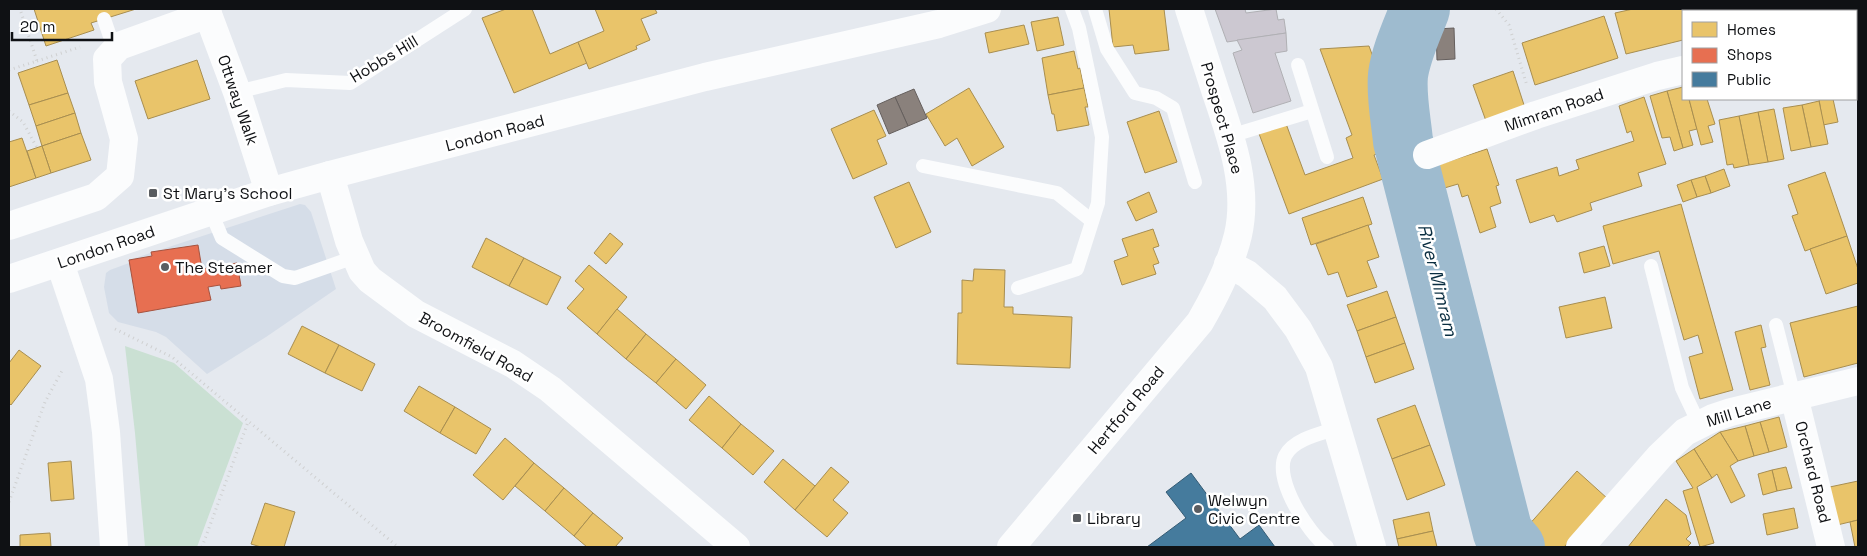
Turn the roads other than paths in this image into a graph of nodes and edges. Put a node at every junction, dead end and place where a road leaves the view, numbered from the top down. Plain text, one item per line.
1 (465, 9) edge
2 (987, 9) edge
3 (1072, 9) edge
4 (1094, 9) edge
5 (1189, 9) edge
6 (207, 11) edge
7 (104, 19) dead end
8 (115, 51) junction
9 (1298, 65) dead end
10 (1682, 70) edge
11 (236, 92) junction
12 (1312, 111) junction
13 (1230, 136) junction
14 (1427, 155) dead end
15 (1327, 157) dead end
16 (923, 166) dead end
17 (330, 175) junction
18 (1195, 182) dead end
19 (269, 192) junction
20 (211, 212) junction
21 (1092, 221) junction
22 (9, 226) edge
23 (356, 257) junction
24 (60, 263) junction
25 (1228, 264) junction
26 (1651, 266) dead end
27 (9, 279) edge
28 (1018, 288) dead end
29 (1776, 325) dead end
30 (1858, 381) edge
31 (1794, 396) junction
32 (1699, 424) junction
33 (1338, 428) junction
34 (114, 547) edge
35 (736, 547) edge
36 (1011, 547) edge
37 (1327, 547) edge
38 (1372, 547) edge
39 (1580, 547) edge
40 (1831, 547) edge

1 - 11 lane, Hobbs Hill
2 - 17 street, London Road
3 - 21 lane
4 - 18 lane
5 - 13 street, Prospect Place
6 - 8 street
6 - 11 street, Ottway Walk
7 - 8 lane
8 - 22 street
9 - 12 lane
10 - 14 street, Mimram Road
11 - 19 street, Ottway Walk
12 - 13 lane
12 - 15 lane
13 - 25 street, Prospect Place
16 - 21 lane
17 - 19 street, London Road
17 - 23 street, Broomfield Road
19 - 20 street, London Road
20 - 23 lane
20 - 24 street, London Road
21 - 28 lane
23 - 35 street, Broomfield Road
24 - 27 street, London Road
24 - 34 street
25 - 33 street
25 - 36 street, Hertford Road
26 - 32 lane
29 - 31 lane
30 - 31 street, Mill Lane
31 - 32 street, Mill Lane
31 - 40 street, Orchard Road
32 - 39 street, Mill Lane
33 - 37 lane
33 - 38 street

